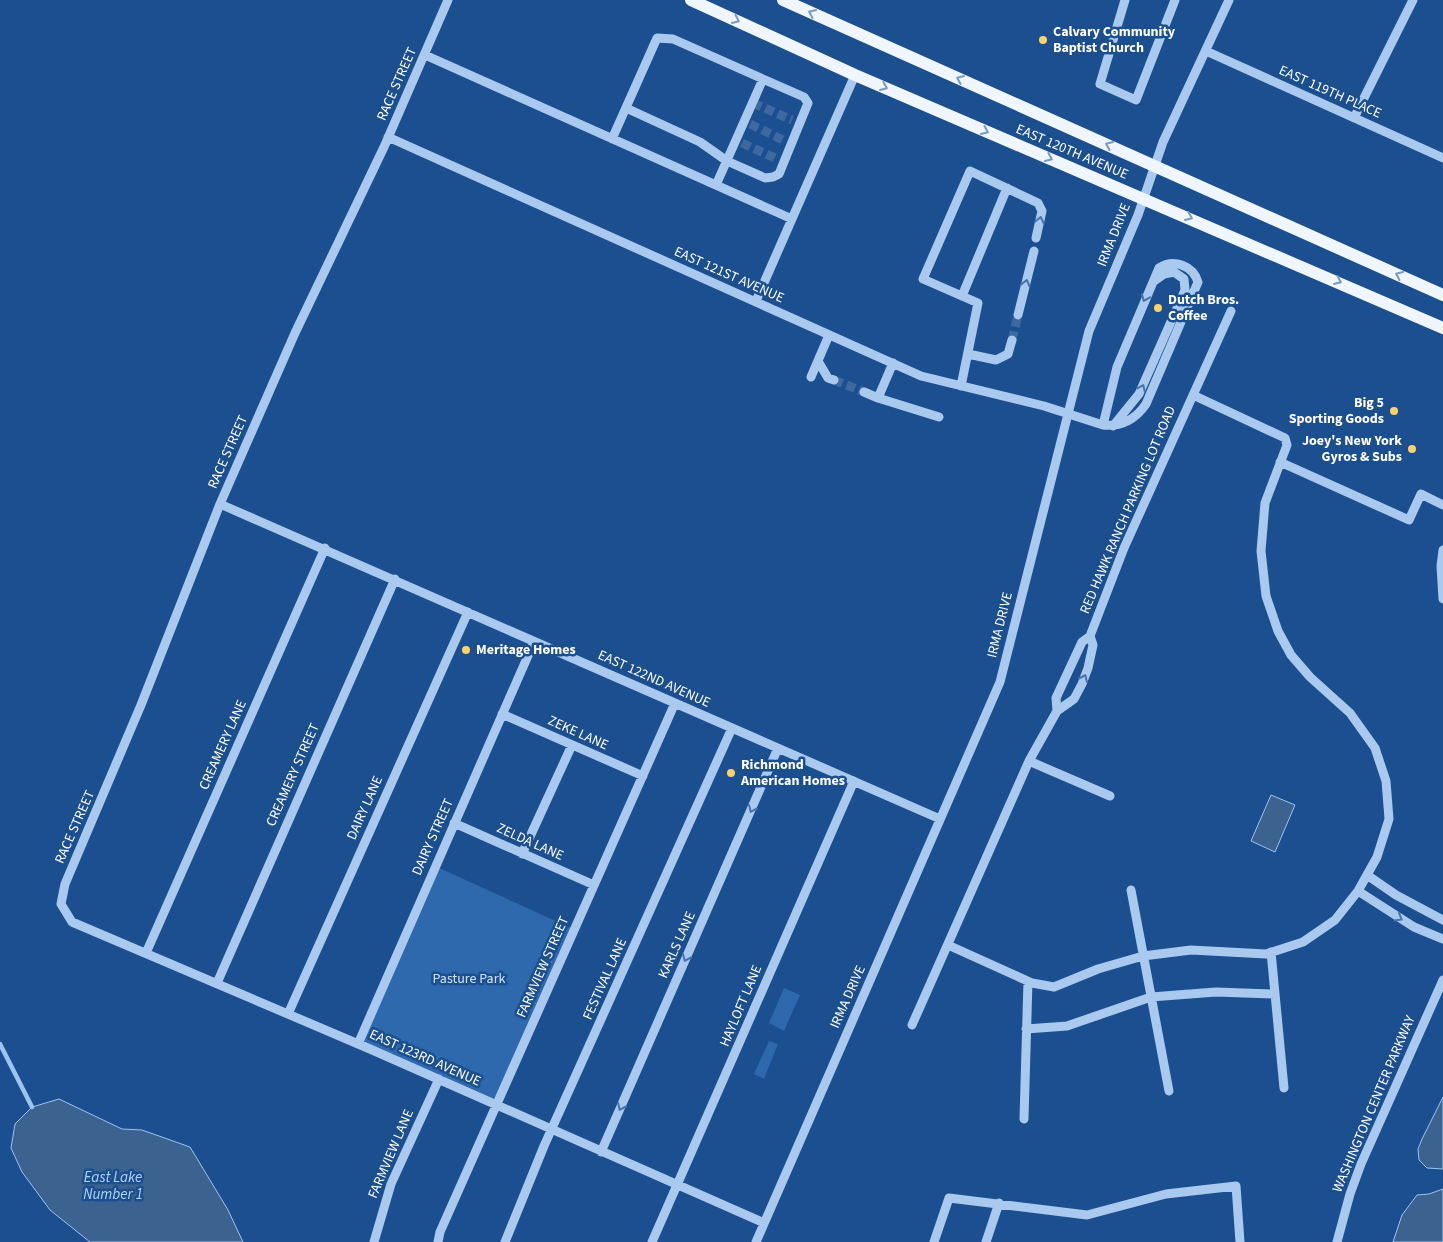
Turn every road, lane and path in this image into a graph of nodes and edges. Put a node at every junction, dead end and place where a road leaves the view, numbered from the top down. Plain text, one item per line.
1 (448, 0) edge
2 (692, 0) edge
3 (783, 0) edge
4 (1125, 0) edge
5 (1175, 0) edge
6 (1229, 0) edge
7 (1413, 0) edge
8 (1206, 51) junction
9 (425, 55) junction
10 (855, 75) junction
11 (763, 79) junction
12 (626, 108) junction
13 (1354, 118) junction
14 (388, 137) junction
15 (612, 139) junction
16 (1443, 158) edge
17 (727, 161) junction
18 (1153, 165) junction
19 (716, 185) junction
20 (1007, 188) junction
21 (1144, 198) junction
22 (792, 219) junction
23 (1036, 238) dead end
24 (1034, 251) dead end
25 (1443, 295) edge
26 (962, 296) junction
27 (756, 302) junction
28 (1231, 311) dead end
29 (1018, 315) tunnel mouth
30 (1443, 328) edge
31 (829, 335) junction
32 (1012, 340) tunnel mouth
33 (968, 354) junction
34 (818, 360) junction
35 (893, 363) junction
36 (811, 377) dead end
37 (834, 380) tunnel mouth
38 (961, 386) junction
39 (864, 392) tunnel mouth
40 (1193, 395) junction
41 (878, 398) junction
42 (1067, 414) junction
43 (939, 416) dead end
44 (1103, 425) junction
45 (1280, 462) junction
46 (220, 504) junction
47 (1443, 505) edge
48 (325, 548) junction
49 (1443, 550) edge
50 (395, 579) junction
51 (1443, 599) edge
52 (468, 612) junction
53 (1090, 636) junction
54 (534, 642) junction
55 (675, 703) junction
56 (1058, 711) junction
57 (502, 714) junction
58 (732, 728) junction
59 (572, 744) junction
60 (778, 748) junction
61 (1029, 761) junction
62 (643, 776) junction
63 (854, 782) junction
64 (1110, 796) dead end
65 (940, 819) junction
66 (454, 823) junction
67 (522, 854) junction
68 (1367, 875) junction
69 (594, 885) junction
70 (1131, 890) dead end
71 (1358, 892) junction
72 (1443, 920) edge
73 (72, 922) joint
74 (1443, 939) edge
75 (948, 944) junction
76 (1271, 952) junction
77 (146, 953) junction
78 (1143, 956) junction
79 (1443, 980) edge
80 (1028, 981) junction
81 (217, 982) junction
82 (1275, 994) junction
83 (1151, 997) junction
84 (288, 1014) junction
85 (912, 1026) dead end
86 (1026, 1028) junction
87 (358, 1044) junction
88 (440, 1080) junction
89 (1284, 1088) dead end
90 (1169, 1091) dead end
91 (497, 1104) junction
92 (1024, 1119) dead end
93 (552, 1130) junction
94 (601, 1152) junction
95 (678, 1185) junction
96 (999, 1203) junction
97 (764, 1223) junction
98 (374, 1242) edge
99 (438, 1242) edge
100 (505, 1242) edge
101 (652, 1242) edge
102 (756, 1242) edge
103 (934, 1242) edge
104 (986, 1242) edge
105 (1240, 1242) edge
106 (1337, 1242) edge

1 - 9 street, RACE STREET
2 -> 10 main road, EAST 120TH AVENUE
18 -> 3 main road, EAST 120TH AVENUE
4 - 5 street
6 - 8 street, IRMA DRIVE
7 - 13 street
8 - 13 street, EAST 119TH PLACE
8 - 18 street, IRMA DRIVE
9 - 14 street, RACE STREET
9 - 15 street
10 -> 21 main road, EAST 120TH AVENUE
10 - 22 street
11 - 12 street
11 - 17 street
11 - 17 street
12 - 15 street
12 - 17 street
13 - 16 street, EAST 119TH PLACE
14 - 27 street, EAST 121ST AVENUE
14 - 46 street, RACE STREET
15 - 19 street
17 - 19 street
18 - 21 street, IRMA DRIVE
25 -> 18 main road, EAST 120TH AVENUE
19 - 22 street
23 -> 20 street
20 - 26 street
20 - 26 street
21 -> 30 main road, EAST 120TH AVENUE
21 - 42 street, IRMA DRIVE
22 - 27 street
29 -> 24 street
26 - 33 street
27 - 31 street, EAST 121ST AVENUE
28 - 40 street, RED HAWK RANCH PARKING LOT ROAD
31 - 34 street
31 - 35 street, EAST 121ST AVENUE
32 - 33 street
33 - 38 street
34 - 36 street
34 - 37 street
35 - 38 street, EAST 121ST AVENUE
35 - 41 street
38 - 42 street, EAST 121ST AVENUE
39 - 41 street
40 - 45 street, RED HAWK RANCH PARKING LOT ROAD
40 - 53 street, RED HAWK RANCH PARKING LOT ROAD
41 - 43 street
42 - 44 street, EAST 121ST AVENUE
42 - 65 street, IRMA DRIVE
44 -> 44 street, EAST 121ST AVENUE
45 - 47 street
45 - 68 street, RED HAWK RANCH PARKING LOT ROAD
46 - 48 street, EAST 122ND AVENUE
46 - 73 street, RACE STREET
48 - 50 street, EAST 122ND AVENUE
48 - 77 street, CREAMERY LANE
49 - 51 street
50 - 52 street, EAST 122ND AVENUE
50 - 81 street, CREAMERY STREET
52 - 54 street, EAST 122ND AVENUE
52 - 84 street, DAIRY LANE
53 - 56 street, RED HAWK RANCH PARKING LOT ROAD
56 -> 53 street, RED HAWK RANCH PARKING LOT ROAD
54 - 55 street, EAST 122ND AVENUE
54 - 57 street, DAIRY STREET
55 - 58 street, EAST 122ND AVENUE
55 - 62 street, FARMVIEW STREET
56 - 61 street, RED HAWK RANCH PARKING LOT ROAD
57 - 59 street, ZEKE LANE
57 - 66 street, DAIRY STREET
58 - 60 street, EAST 122ND AVENUE
58 - 93 street, FESTIVAL LANE
59 - 62 street, ZEKE LANE
59 - 67 street
60 - 63 street, EAST 122ND AVENUE
60 -> 94 street, KARLS LANE
61 - 64 street
61 - 75 street, RED HAWK RANCH PARKING LOT ROAD
62 - 69 street, FARMVIEW STREET
63 - 65 street, EAST 122ND AVENUE
63 - 95 street, HAYLOFT LANE
65 - 97 street, IRMA DRIVE
66 - 67 street, ZELDA LANE
66 - 87 street, DAIRY STREET
67 - 69 street, ZELDA LANE
68 - 71 street, RED HAWK RANCH PARKING LOT ROAD
68 - 72 street
69 - 91 street, FARMVIEW STREET
70 - 78 street
71 -> 74 street
71 - 76 street, RED HAWK RANCH PARKING LOT ROAD
73 - 77 street, EAST 123RD AVENUE
75 - 80 street, RED HAWK RANCH PARKING LOT ROAD
75 - 85 street, RED HAWK RANCH PARKING LOT ROAD
76 - 78 street, RED HAWK RANCH PARKING LOT ROAD
76 - 82 street
77 - 81 street, EAST 123RD AVENUE
78 - 80 street, RED HAWK RANCH PARKING LOT ROAD
78 - 83 street
79 - 106 street, WASHINGTON CENTER PARKWAY
80 - 86 street
81 - 84 street, EAST 123RD AVENUE
82 - 83 street
82 - 89 street
83 - 86 street
83 - 90 street
84 - 87 street, EAST 123RD AVENUE
86 - 92 street
87 - 88 street, EAST 123RD AVENUE
88 - 91 street, EAST 123RD AVENUE
88 - 98 street, FARMVIEW LANE
91 - 93 street, EAST 123RD AVENUE
91 - 99 street, FARMVIEW STREET
93 - 94 street, EAST 123RD AVENUE
93 - 100 street, FESTIVAL LANE
94 - 95 street, EAST 123RD AVENUE
95 - 97 street, EAST 123RD AVENUE
95 - 101 street, HAYLOFT LANE
96 - 103 street
96 - 104 street
96 - 105 street
97 - 102 street, IRMA DRIVE

